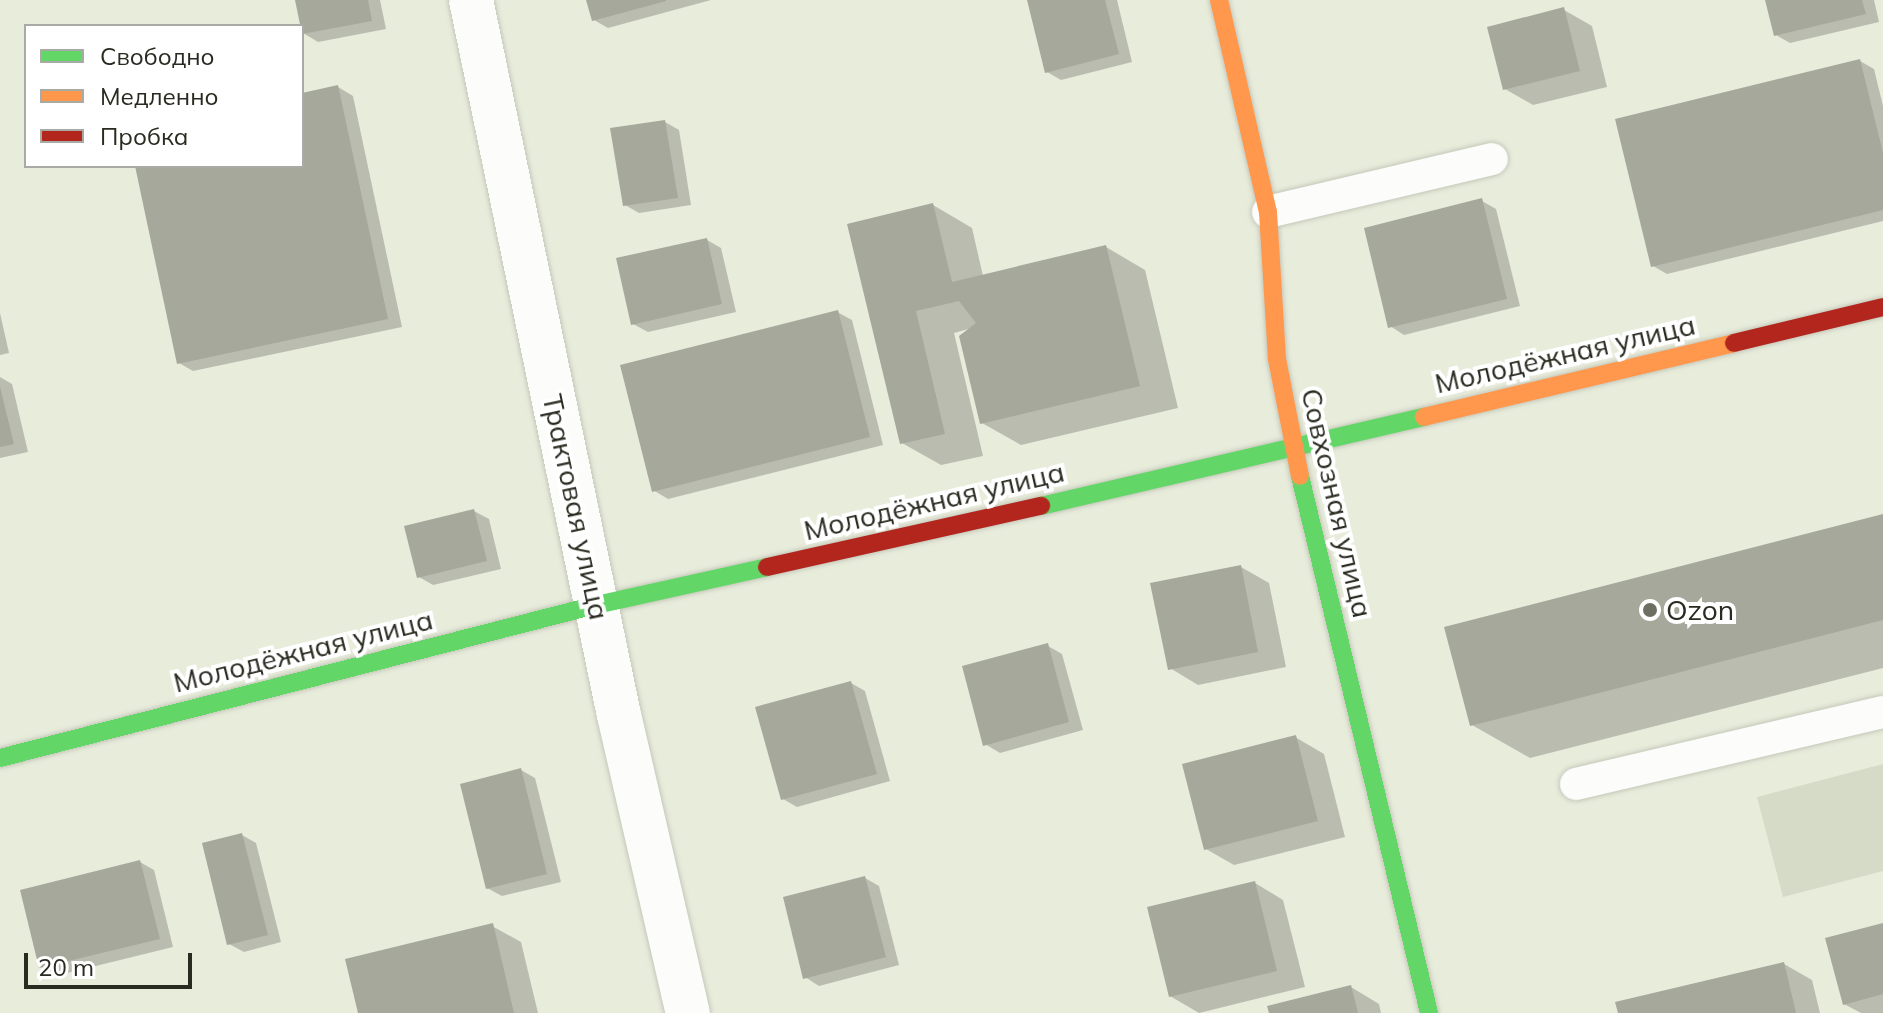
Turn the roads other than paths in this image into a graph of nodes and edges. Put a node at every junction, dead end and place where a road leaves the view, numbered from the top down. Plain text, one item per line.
1 (471, 0) edge
2 (1219, 0) edge
3 (1492, 159) dead end
4 (1268, 212) junction
5 (1883, 307) edge
6 (1293, 448) junction
7 (596, 605) junction
8 (1883, 712) edge
9 (0, 758) edge
10 (1576, 784) dead end
11 (688, 1013) edge
12 (1429, 1013) edge

1 - 7 street, Трактовая улица
2 - 4 street, Совхозная улица
3 - 4 lane
4 - 6 street, Совхозная улица
5 - 6 street, Молодёжная улица
6 - 7 street, Молодёжная улица
6 - 12 street, Совхозная улица
7 - 9 street, Молодёжная улица
7 - 11 street, Трактовая улица
8 - 10 lane

